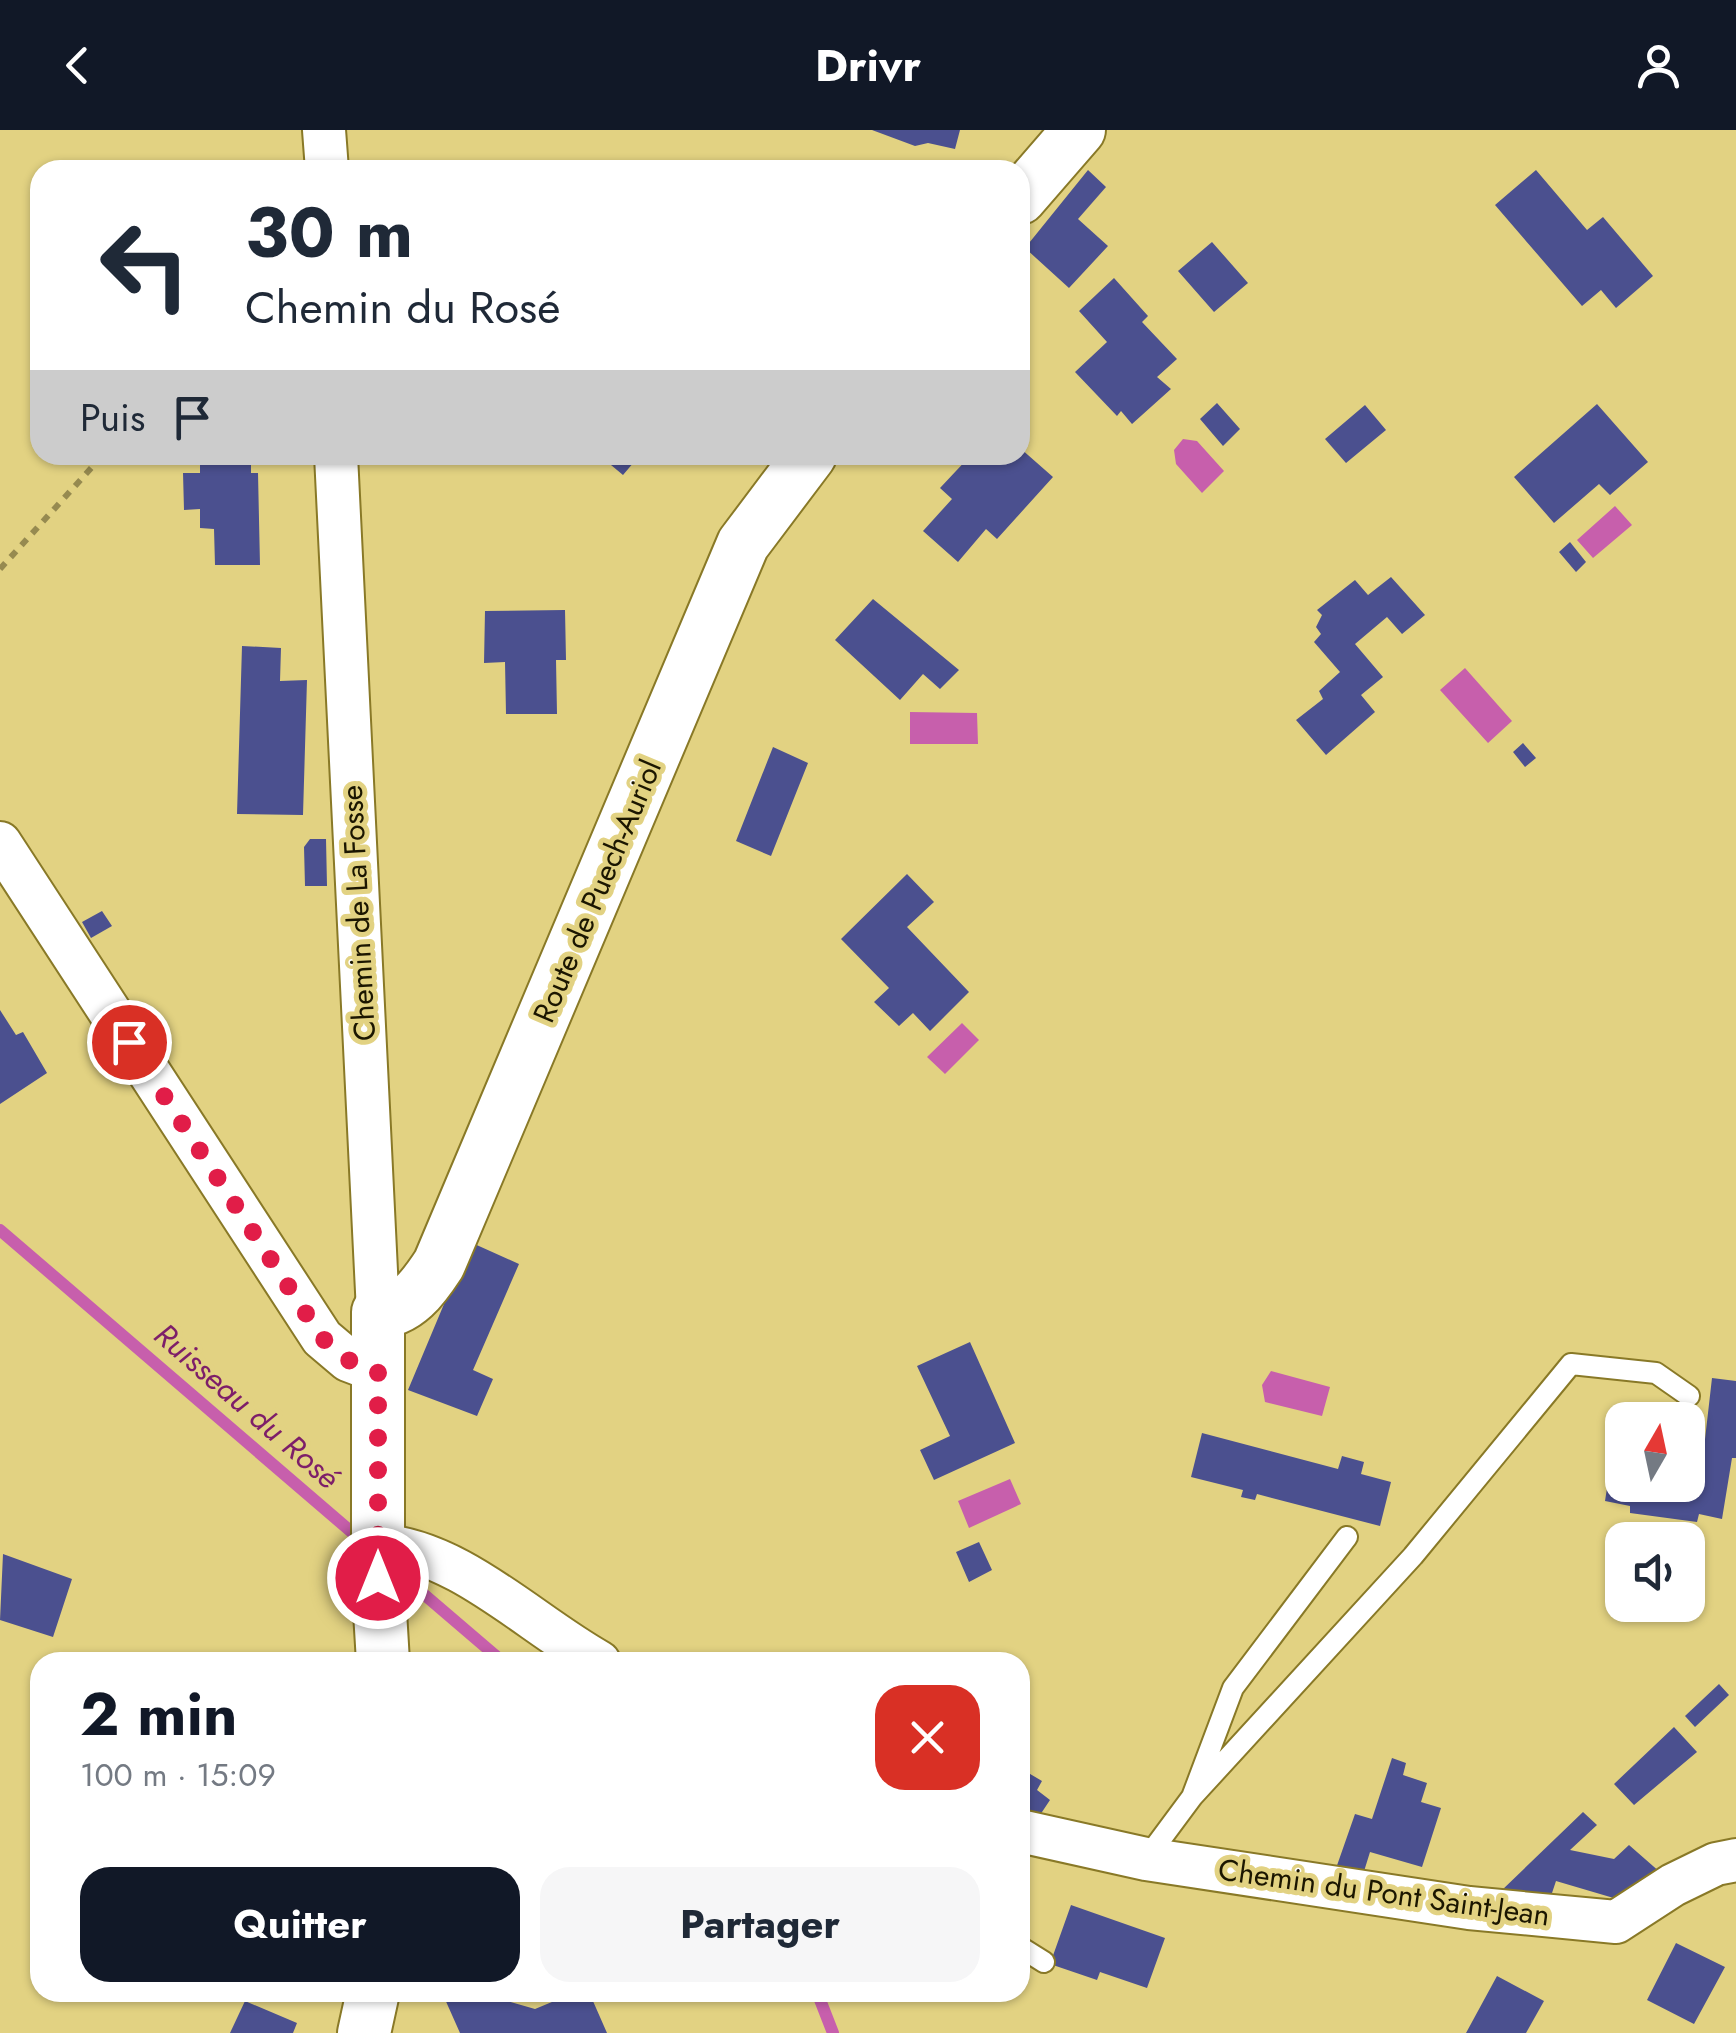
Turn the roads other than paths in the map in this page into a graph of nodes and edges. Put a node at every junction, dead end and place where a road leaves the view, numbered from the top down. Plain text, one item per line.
1 (324, 130) edge
2 (1079, 130) edge
3 (326, 160) edge
4 (1030, 186) edge
5 (336, 465) edge
6 (802, 465) edge
7 (0, 843) edge
8 (378, 1312) junction
9 (378, 1371) junction
10 (1689, 1396) dead end
11 (1347, 1537) dead end
12 (378, 1561) junction
13 (383, 1652) edge
14 (583, 1652) edge
15 (1192, 1797) junction
16 (1030, 1833) edge
17 (1146, 1859) junction
18 (1736, 1860) edge
19 (1030, 1953) edge
20 (1044, 1962) dead end
21 (371, 2002) edge
22 (364, 2033) edge

1 - 3 street
2 - 4 street
5 - 8 street, Chemin de La Fosse
6 - 8 street, Route de Puech-Auriol
7 - 9 street
8 - 9 street, Chemin de La Fosse
9 - 12 street, Chemin de La Fosse
10 - 15 lane
11 - 15 lane
12 - 13 street, Chemin de La Fosse
12 - 14 street
15 - 17 lane
16 - 17 street, Chemin du Pont Saint-Jean
17 - 18 street, Chemin du Pont Saint-Jean
19 - 20 lane
21 - 22 street

